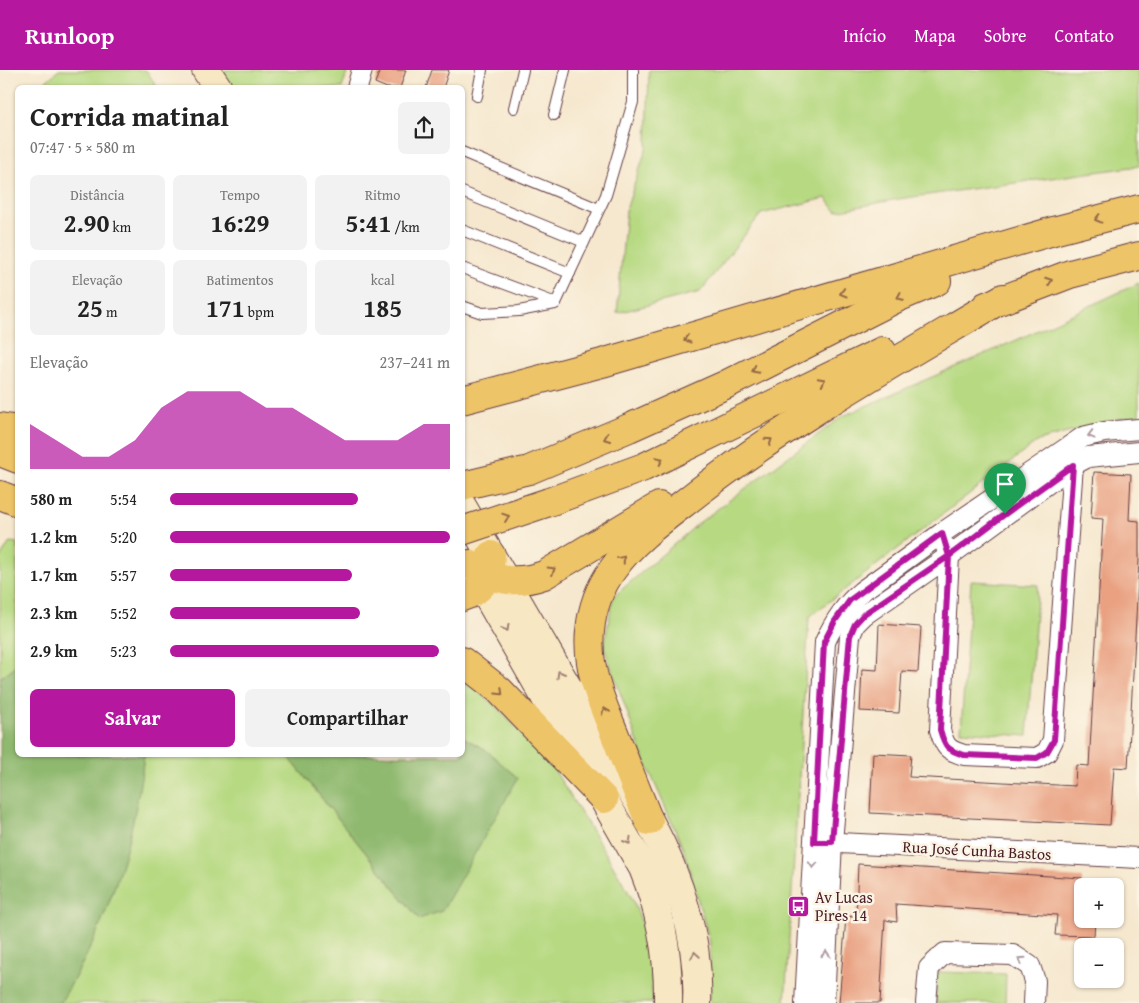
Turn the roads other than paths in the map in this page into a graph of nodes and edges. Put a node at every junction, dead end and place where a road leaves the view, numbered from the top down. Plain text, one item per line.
1 (188, 70) edge
2 (206, 70) edge
3 (362, 70) edge
4 (482, 70) edge
5 (523, 70) edge
6 (564, 70) edge
7 (633, 70) edge
8 (196, 85) edge
9 (216, 85) edge
10 (358, 85) edge
11 (477, 96) dead end
12 (514, 108) dead end
13 (554, 116) dead end
14 (465, 153) edge
15 (465, 193) edge
16 (599, 209) junction
17 (1139, 209) edge
18 (1057, 230) junction
19 (465, 231) edge
20 (584, 242) junction
21 (1139, 256) edge
22 (465, 269) edge
23 (570, 273) junction
24 (1003, 298) junction
25 (556, 304) junction
26 (465, 307) edge
27 (465, 384) edge
28 (524, 384) junction
29 (465, 399) edge
30 (0, 427) edge
31 (1139, 428) edge
32 (15, 430) edge
33 (0, 452) edge
34 (1139, 452) edge
35 (15, 458) edge
36 (1073, 465) junction
37 (728, 469) junction
38 (465, 485) edge
39 (0, 496) edge
40 (15, 501) edge
41 (465, 517) edge
42 (465, 530) edge
43 (942, 533) junction
44 (949, 556) junction
45 (480, 573) edge
46 (465, 663) edge
47 (604, 799) junction
48 (649, 821) junction
49 (823, 842) junction
50 (1139, 858) edge
51 (668, 1003) edge
52 (697, 1003) edge
53 (805, 1003) edge
54 (824, 1003) edge
55 (926, 1003) edge
56 (1034, 1003) edge

1 - 8 main road
2 - 9 main road
3 - 10 street
4 - 11 lane
5 - 12 lane
6 - 13 lane
7 - 16 lane
14 - 16 lane
15 - 20 lane
16 - 20 lane
17 -> 18 highway
18 -> 28 highway
18 -> 38 highway
19 - 23 lane
20 - 23 lane
24 -> 21 highway
22 - 25 lane
23 - 25 lane
37 -> 24 highway
42 -> 24 highway, bridge
25 - 26 lane
27 - 28 highway
28 - 29 highway
30 - 32 highway
31 -> 43 street
33 - 35 highway
34 - 36 street
36 - 44 street
36 - 44 street
45 -> 37 highway
48 -> 37 highway
39 - 40 highway
41 - 45 main road
43 - 44 street
43 - 49 street
44 - 49 street
45 -> 47 main road
48 -> 45 main road
46 -> 47 highway
47 -> 51 main road
52 -> 48 main road
49 - 50 street, Rua José Cunha Bastos
49 -> 53 street
54 -> 49 street
56 -> 55 street

